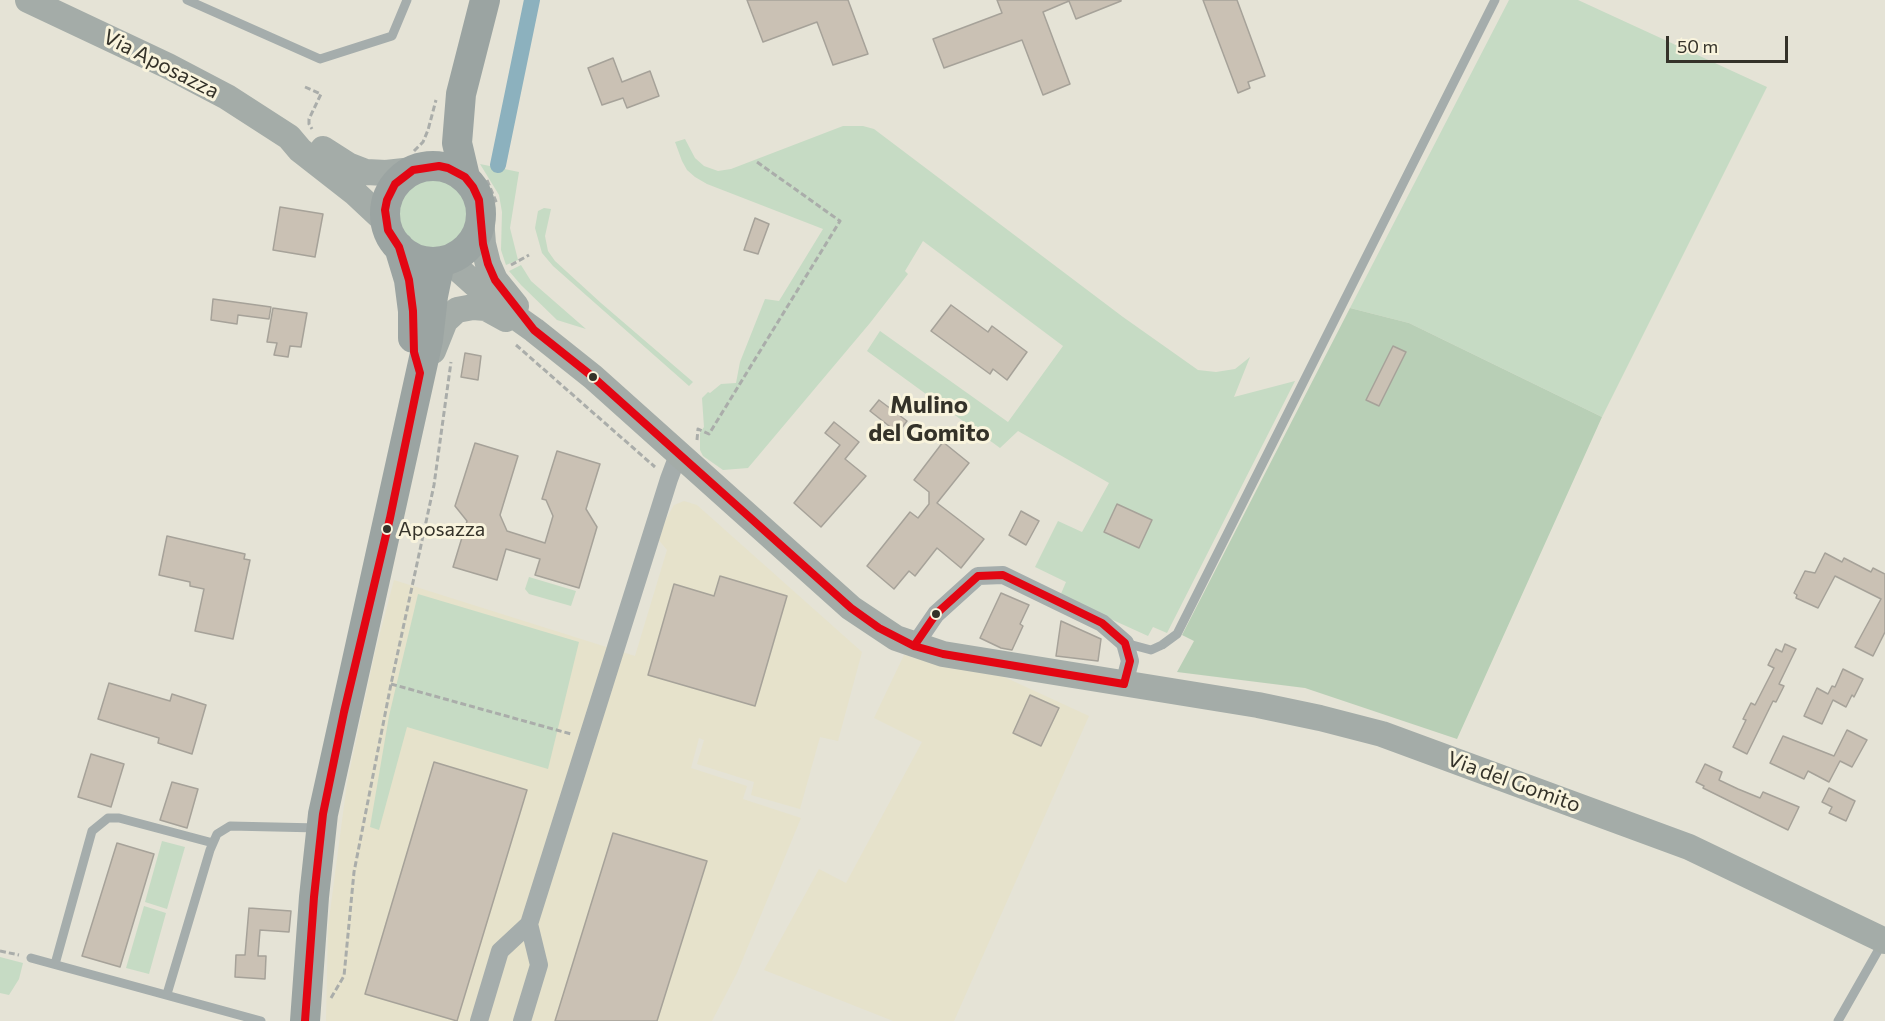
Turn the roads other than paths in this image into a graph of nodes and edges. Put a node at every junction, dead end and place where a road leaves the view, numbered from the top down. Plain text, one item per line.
1 (28, 0) edge
2 (187, 0) edge
3 (407, 0) edge
4 (485, 0) edge
5 (1495, 0) edge
6 (449, 96) junction
7 (289, 138) junction
8 (414, 164) junction
9 (465, 177) junction
10 (481, 218) junction
11 (392, 235) junction
12 (444, 261) junction
13 (524, 337) junction
14 (420, 374) junction
15 (687, 447) junction
16 (1125, 643) junction
17 (914, 646) junction
18 (1124, 684) junction
19 (321, 828) junction
20 (213, 843) junction
21 (529, 924) junction
22 (1885, 940) edge
23 (31, 958) road end
24 (55, 964) junction
25 (167, 994) junction
26 (261, 1021) edge
27 (305, 1021) edge
28 (478, 1021) edge
29 (522, 1021) edge
30 (1838, 1021) edge

1 - 7 street, Via Aposazza
2 - 3 lane
4 - 6 main road
5 - 16 lane
6 - 8 main road
6 - 9 main road
7 - 8 street, Via Aposazza
7 - 11 street, Via Aposazza
8 - 9 main road
8 - 11 main road
9 - 10 main road
10 - 12 main road
10 - 13 street, Via del Gomito
11 - 12 main road
11 - 14 main road
12 - 13 street, Via del Gomito
12 - 14 main road
13 - 14 street
13 - 15 street, Via del Gomito
14 - 19 main road
15 - 17 street, Via del Gomito
15 - 21 street
16 - 17 street
16 - 18 street
17 - 18 street, Via del Gomito
18 - 22 street, Via del Gomito
19 - 20 lane
19 - 27 main road
20 - 24 lane
20 - 25 lane
21 - 28 street
21 - 29 street
22 - 30 lane
23 - 24 lane
24 - 25 lane
25 - 26 lane

